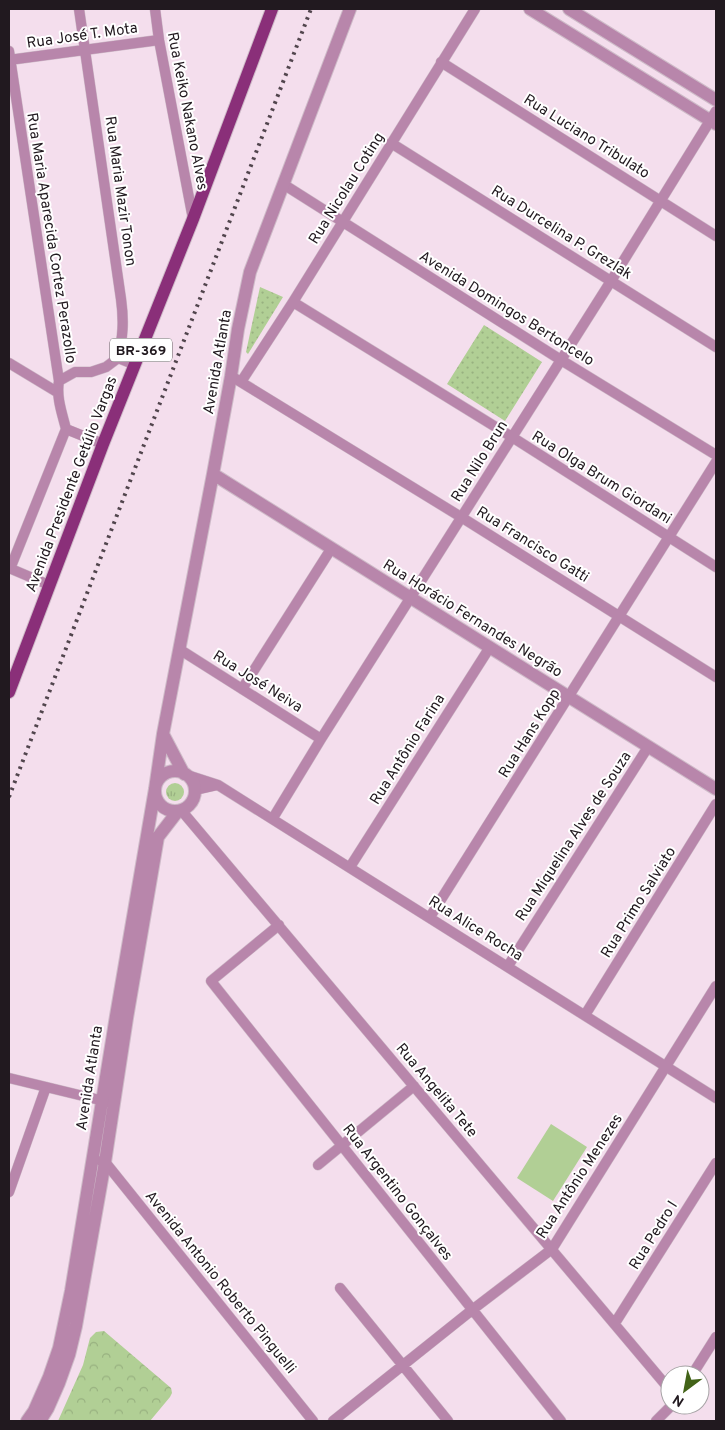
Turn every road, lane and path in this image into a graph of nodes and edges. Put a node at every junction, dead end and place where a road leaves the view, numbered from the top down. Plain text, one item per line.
1 (79, 9) edge
2 (154, 9) edge
3 (272, 9) edge
4 (350, 9) edge
5 (475, 9) edge
6 (530, 9) edge
7 (569, 9) edge
8 (159, 40) junction
9 (85, 49) junction
10 (9, 57) edge
11 (441, 62) junction
12 (716, 100) edge
13 (714, 119) edge
14 (391, 143) junction
15 (283, 184) junction
16 (660, 201) junction
17 (193, 219) junction
18 (342, 221) junction
19 (716, 236) edge
20 (611, 281) junction
21 (293, 302) junction
22 (716, 347) edge
23 (118, 358) junction
24 (561, 360) junction
25 (9, 363) edge
26 (135, 365) junction
27 (236, 379) junction
28 (59, 381) junction
29 (57, 392) junction
30 (66, 429) junction
31 (512, 437) junction
32 (103, 444) junction
33 (716, 455) edge
34 (716, 462) edge
35 (213, 474) junction
36 (461, 517) junction
37 (669, 537) junction
38 (331, 548) junction
39 (716, 567) edge
40 (9, 568) edge
41 (49, 585) junction
42 (410, 598) junction
43 (619, 616) junction
44 (490, 647) junction
45 (179, 649) junction
46 (716, 677) edge
47 (242, 690) junction
48 (9, 692) edge
49 (570, 696) junction
50 (162, 734) junction
51 (321, 739) junction
52 (648, 747) junction
53 (184, 774) junction
54 (218, 785) junction
55 (155, 789) junction
56 (716, 789) edge
57 (194, 790) junction
58 (716, 804) edge
59 (180, 810) junction
60 (273, 818) junction
61 (350, 867) junction
62 (430, 917) junction
63 (279, 925) junction
64 (508, 966) junction
65 (716, 986) edge
66 (585, 1015) junction
67 (121, 1017) junction
68 (666, 1066) junction
69 (9, 1078) edge
70 (414, 1086) junction
71 (46, 1087) junction
72 (716, 1098) edge
73 (108, 1102) junction
74 (342, 1145) junction
75 (92, 1159) junction
76 (105, 1162) junction
77 (716, 1163) edge
78 (318, 1165) dead end
79 (9, 1192) edge
80 (552, 1249) junction
81 (340, 1288) dead end
82 (472, 1310) junction
83 (615, 1323) junction
84 (716, 1337) edge
85 (402, 1365) junction
86 (698, 1365) edge
87 (660, 1378) edge
88 (27, 1421) edge
89 (40, 1421) edge
90 (313, 1421) edge
91 (333, 1421) edge
92 (448, 1421) edge
93 (561, 1421) edge

1 - 9 street, Rua Maria Mazir Tonon
2 - 8 street, Rua Keiko Nakano Alves
3 - 17 main road, Avenida Presidente Getúlio Vargas / BR-369
4 - 15 street, Avenida Atlanta
5 - 11 street, Rua Nicolau Coting
6 - 13 street
7 - 12 street
8 - 9 street, Rua José T. Mota
8 - 17 street, Rua Keiko Nakano Alves
9 - 10 street, Rua José T. Mota
9 - 23 street, Rua Maria Mazir Tonon
10 - 28 street, Rua Maria Aparecida Cortez Perazollo
11 - 14 street, Rua Nicolau Coting
11 - 16 street, Rua Luciano Tribulato
13 - 16 street, Rua Nilo Brun
14 - 18 street, Rua Nicolau Coting
14 - 20 street, Rua Durcelina P. Grezlak
15 - 18 street, Avenida Domingos Bertoncelo
15 - 27 street, Avenida Atlanta
16 - 19 street, Rua Luciano Tribulato
16 - 20 street, Rua Nilo Brun
17 - 26 main road, Avenida Presidente Getúlio Vargas / BR-369
18 - 21 street, Rua Nicolau Coting
18 - 24 street, Avenida Domingos Bertoncelo
20 - 22 street, Rua Durcelina P. Grezlak
20 - 24 street, Rua Nilo Brun
21 - 27 street, Rua Nicolau Coting
21 - 31 street, Rua Olga Brum Giordani
23 - 26 street
23 - 28 street
24 - 31 street, Rua Nilo Brun
24 - 33 street, Avenida Domingos Bertoncelo
25 - 29 street
26 - 32 main road, Avenida Presidente Getúlio Vargas / BR-369
27 - 35 street, Avenida Atlanta
27 - 36 street, Rua Francisco Gatti
28 - 29 street, Rua Maria Aparecida Cortez Perazollo
29 - 30 street, Rua Maria Aparecida Cortez Perazollo
30 - 32 street
30 - 40 street
31 - 36 street, Rua Nilo Brun
31 - 37 street, Rua Olga Brum Giordani
32 - 41 main road, Avenida Presidente Getúlio Vargas / BR-369
34 - 37 street, Rua Hans Kopp
35 - 38 street, Rua Horácio Fernandes Negrão
35 - 45 street, Avenida Atlanta
36 - 42 street, Rua Nilo Brun
36 - 43 street, Rua Francisco Gatti
37 - 39 street, Rua Olga Brum Giordani
37 - 43 street, Rua Hans Kopp
38 - 42 street, Rua Horácio Fernandes Negrão
38 - 47 street
40 - 41 street
41 - 48 main road, Avenida Presidente Getúlio Vargas / BR-369
42 - 44 street, Rua Horácio Fernandes Negrão
42 - 51 street, Rua Nilo Brun
43 - 46 street, Rua Francisco Gatti
43 - 49 street, Rua Hans Kopp
44 - 49 street, Rua Horácio Fernandes Negrão
44 - 61 street, Rua Antônio Farina
45 - 47 street, Rua José Neiva
45 - 50 street, Avenida Atlanta
47 - 51 street, Rua José Neiva
49 - 52 street, Rua Horácio Fernandes Negrão
49 - 62 street, Rua Hans Kopp
50 - 53 street
50 - 55 street, Avenida Atlanta
51 - 60 street, Rua Nilo Brun
52 - 56 street, Rua Horácio Fernandes Negrão
52 - 64 street, Rua Miquelina Alves de Souza
53 - 54 street, Rua Alice Rocha
53 - 55 street
53 - 57 street
54 - 57 street
54 - 60 street, Rua Alice Rocha
55 - 59 street
55 - 67 street, Avenida Atlanta
57 - 59 street
58 - 66 street, Rua Primo Salviato
59 - 63 street, Rua Angelita Tete
59 - 67 street, Avenida Atlanta
60 - 61 street, Rua Alice Rocha
61 - 62 street, Rua Alice Rocha
62 - 64 street, Rua Alice Rocha
63 - 70 street, Rua Angelita Tete
63 - 74 street, Rua Argentino Gonçalves
64 - 66 street, Rua Alice Rocha
65 - 68 street, Rua Antônio Menezes
66 - 68 street, Rua Alice Rocha
67 - 73 street, Avenida Atlanta
68 - 72 street, Rua Alice Rocha
68 - 80 street, Rua Antônio Menezes
69 - 71 street
70 - 74 street
70 - 80 street, Rua Angelita Tete
71 - 73 street
71 - 79 street
73 - 75 street, Avenida Atlanta
73 - 76 street, Avenida Atlanta
74 - 78 street
74 - 82 street, Rua Argentino Gonçalves
75 - 76 street
75 - 88 street, Avenida Atlanta
76 - 89 street, Avenida Atlanta
76 - 90 street, Avenida Antonio Roberto Pinguelli
77 - 83 street, Rua Pedro I
80 - 82 street, Rua Antônio Menezes
80 - 83 street, Rua Angelita Tete
81 - 85 street
82 - 85 street, Rua Antônio Menezes
82 - 93 street, Rua Argentino Gonçalves
83 - 87 street, Rua Angelita Tete
84 - 86 street
85 - 91 street, Rua Antônio Menezes
85 - 92 street

